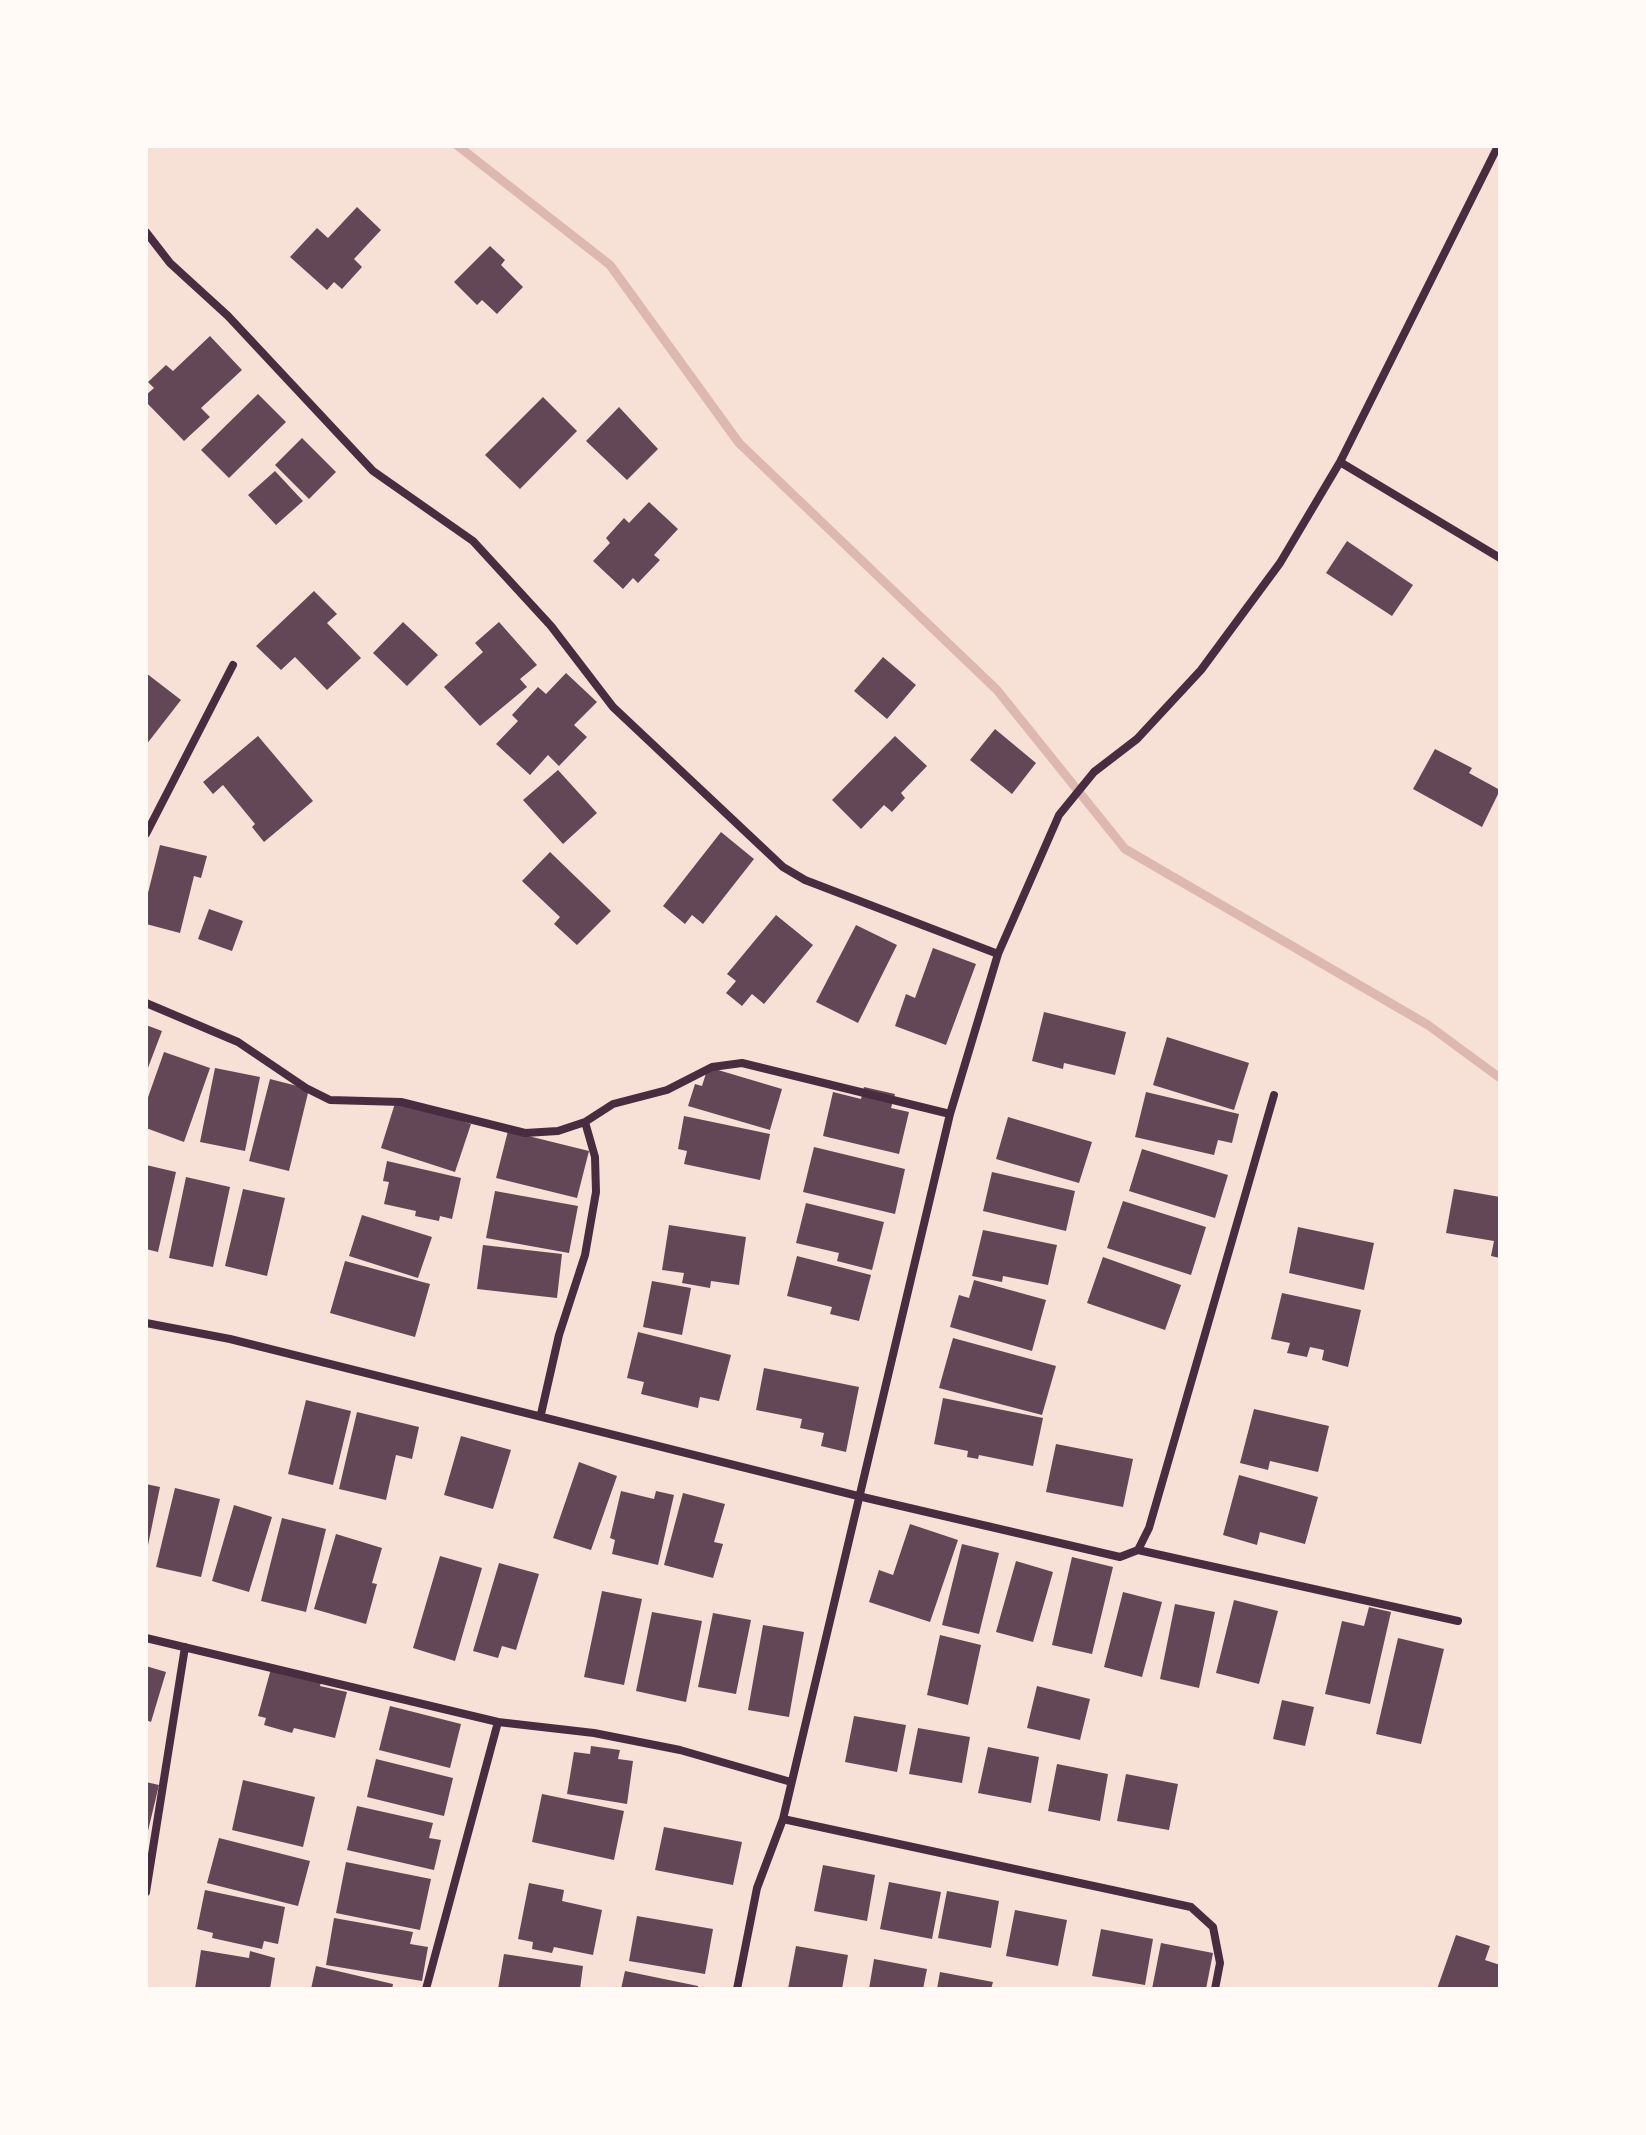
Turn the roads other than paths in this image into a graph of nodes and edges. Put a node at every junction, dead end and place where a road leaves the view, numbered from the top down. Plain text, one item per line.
1 (1498, 146) edge
2 (146, 232) edge
3 (1340, 462) junction
4 (1500, 558) edge
5 (233, 665) dead end
6 (146, 834) edge
7 (998, 954) junction
8 (146, 1003) edge
9 (1274, 1095) dead end
10 (950, 1114) junction
11 (585, 1122) junction
12 (146, 1323) edge
13 (541, 1414) junction
14 (858, 1496) junction
15 (1138, 1550) junction
16 (1458, 1621) dead end
17 (146, 1638) edge
18 (185, 1647) junction
19 (498, 1722) junction
20 (791, 1782) junction
21 (783, 1819) junction
22 (146, 1892) edge
23 (426, 1989) edge
24 (737, 1989) edge
25 (1215, 1989) edge

1 - 3 street
2 - 7 street
3 - 4 street
3 - 7 street
5 - 6 street
7 - 10 street
8 - 11 street
9 - 15 street
10 - 11 street
10 - 14 street
11 - 13 street
12 - 13 street
13 - 14 street
14 - 15 street
14 - 20 street
15 - 16 street
17 - 18 street
18 - 19 street
18 - 22 street
19 - 20 street
19 - 23 street
20 - 21 street
21 - 24 street
21 - 25 street

